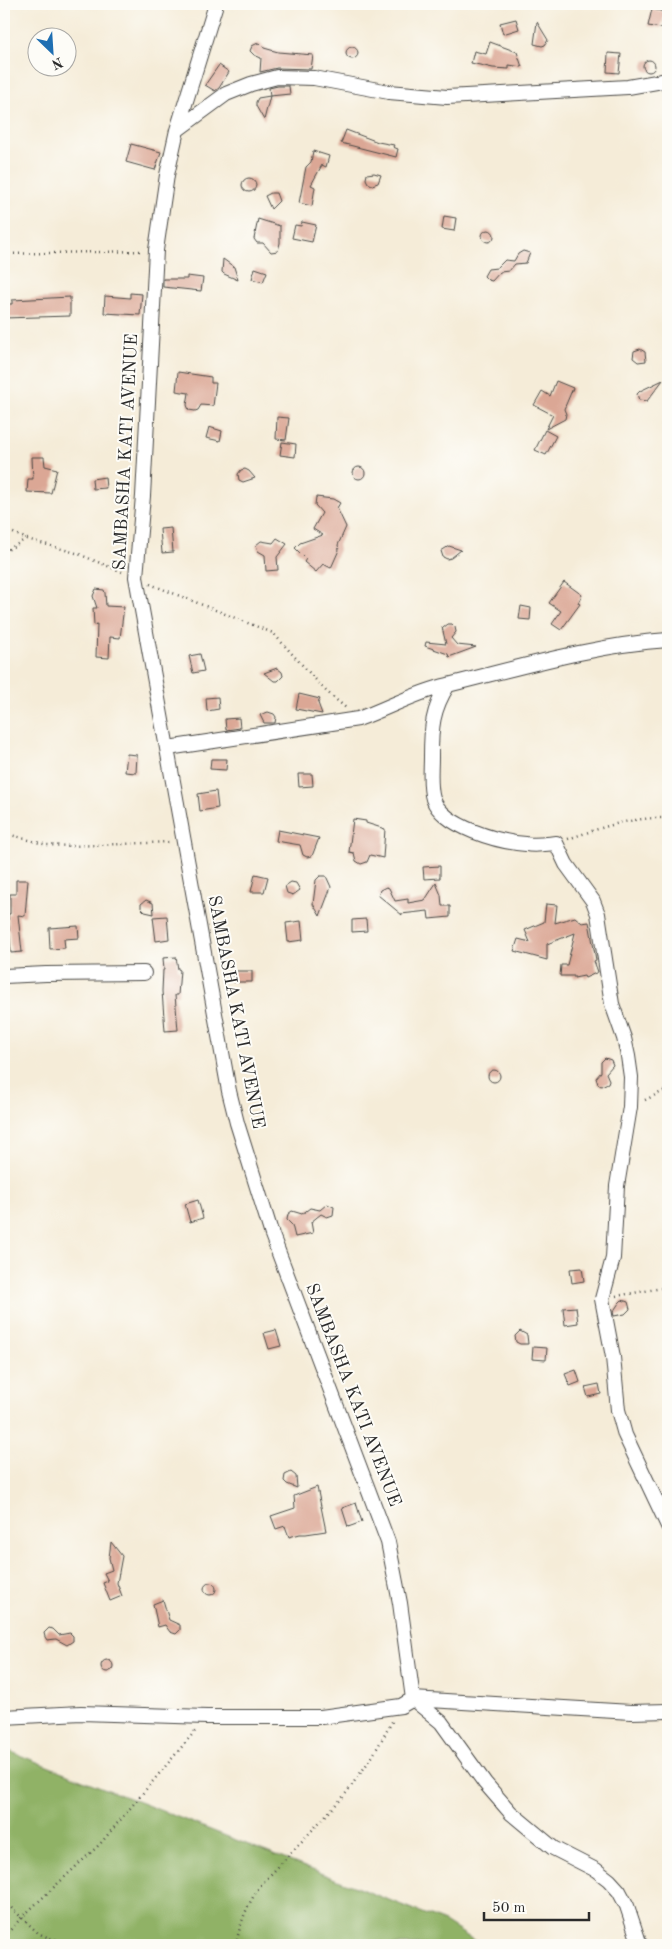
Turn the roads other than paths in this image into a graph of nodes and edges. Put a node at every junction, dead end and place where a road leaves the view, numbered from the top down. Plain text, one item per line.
1 (216, 4) edge
2 (668, 80) edge
3 (176, 130) junction
4 (668, 640) edge
5 (448, 685) junction
6 (168, 748) junction
7 (144, 973) dead end
8 (4, 976) edge
9 (668, 1526) edge
10 (407, 1702) junction
11 (668, 1711) edge
12 (4, 1717) edge
13 (640, 1945) edge

1 - 3 street, SAMBASHA KATI AVENUE
2 - 3 street
3 - 6 street, SAMBASHA KATI AVENUE
4 - 5 street
5 - 6 street
5 - 9 street
6 - 10 street, SAMBASHA KATI AVENUE
7 - 8 street
10 - 11 street
10 - 12 street
10 - 13 street

